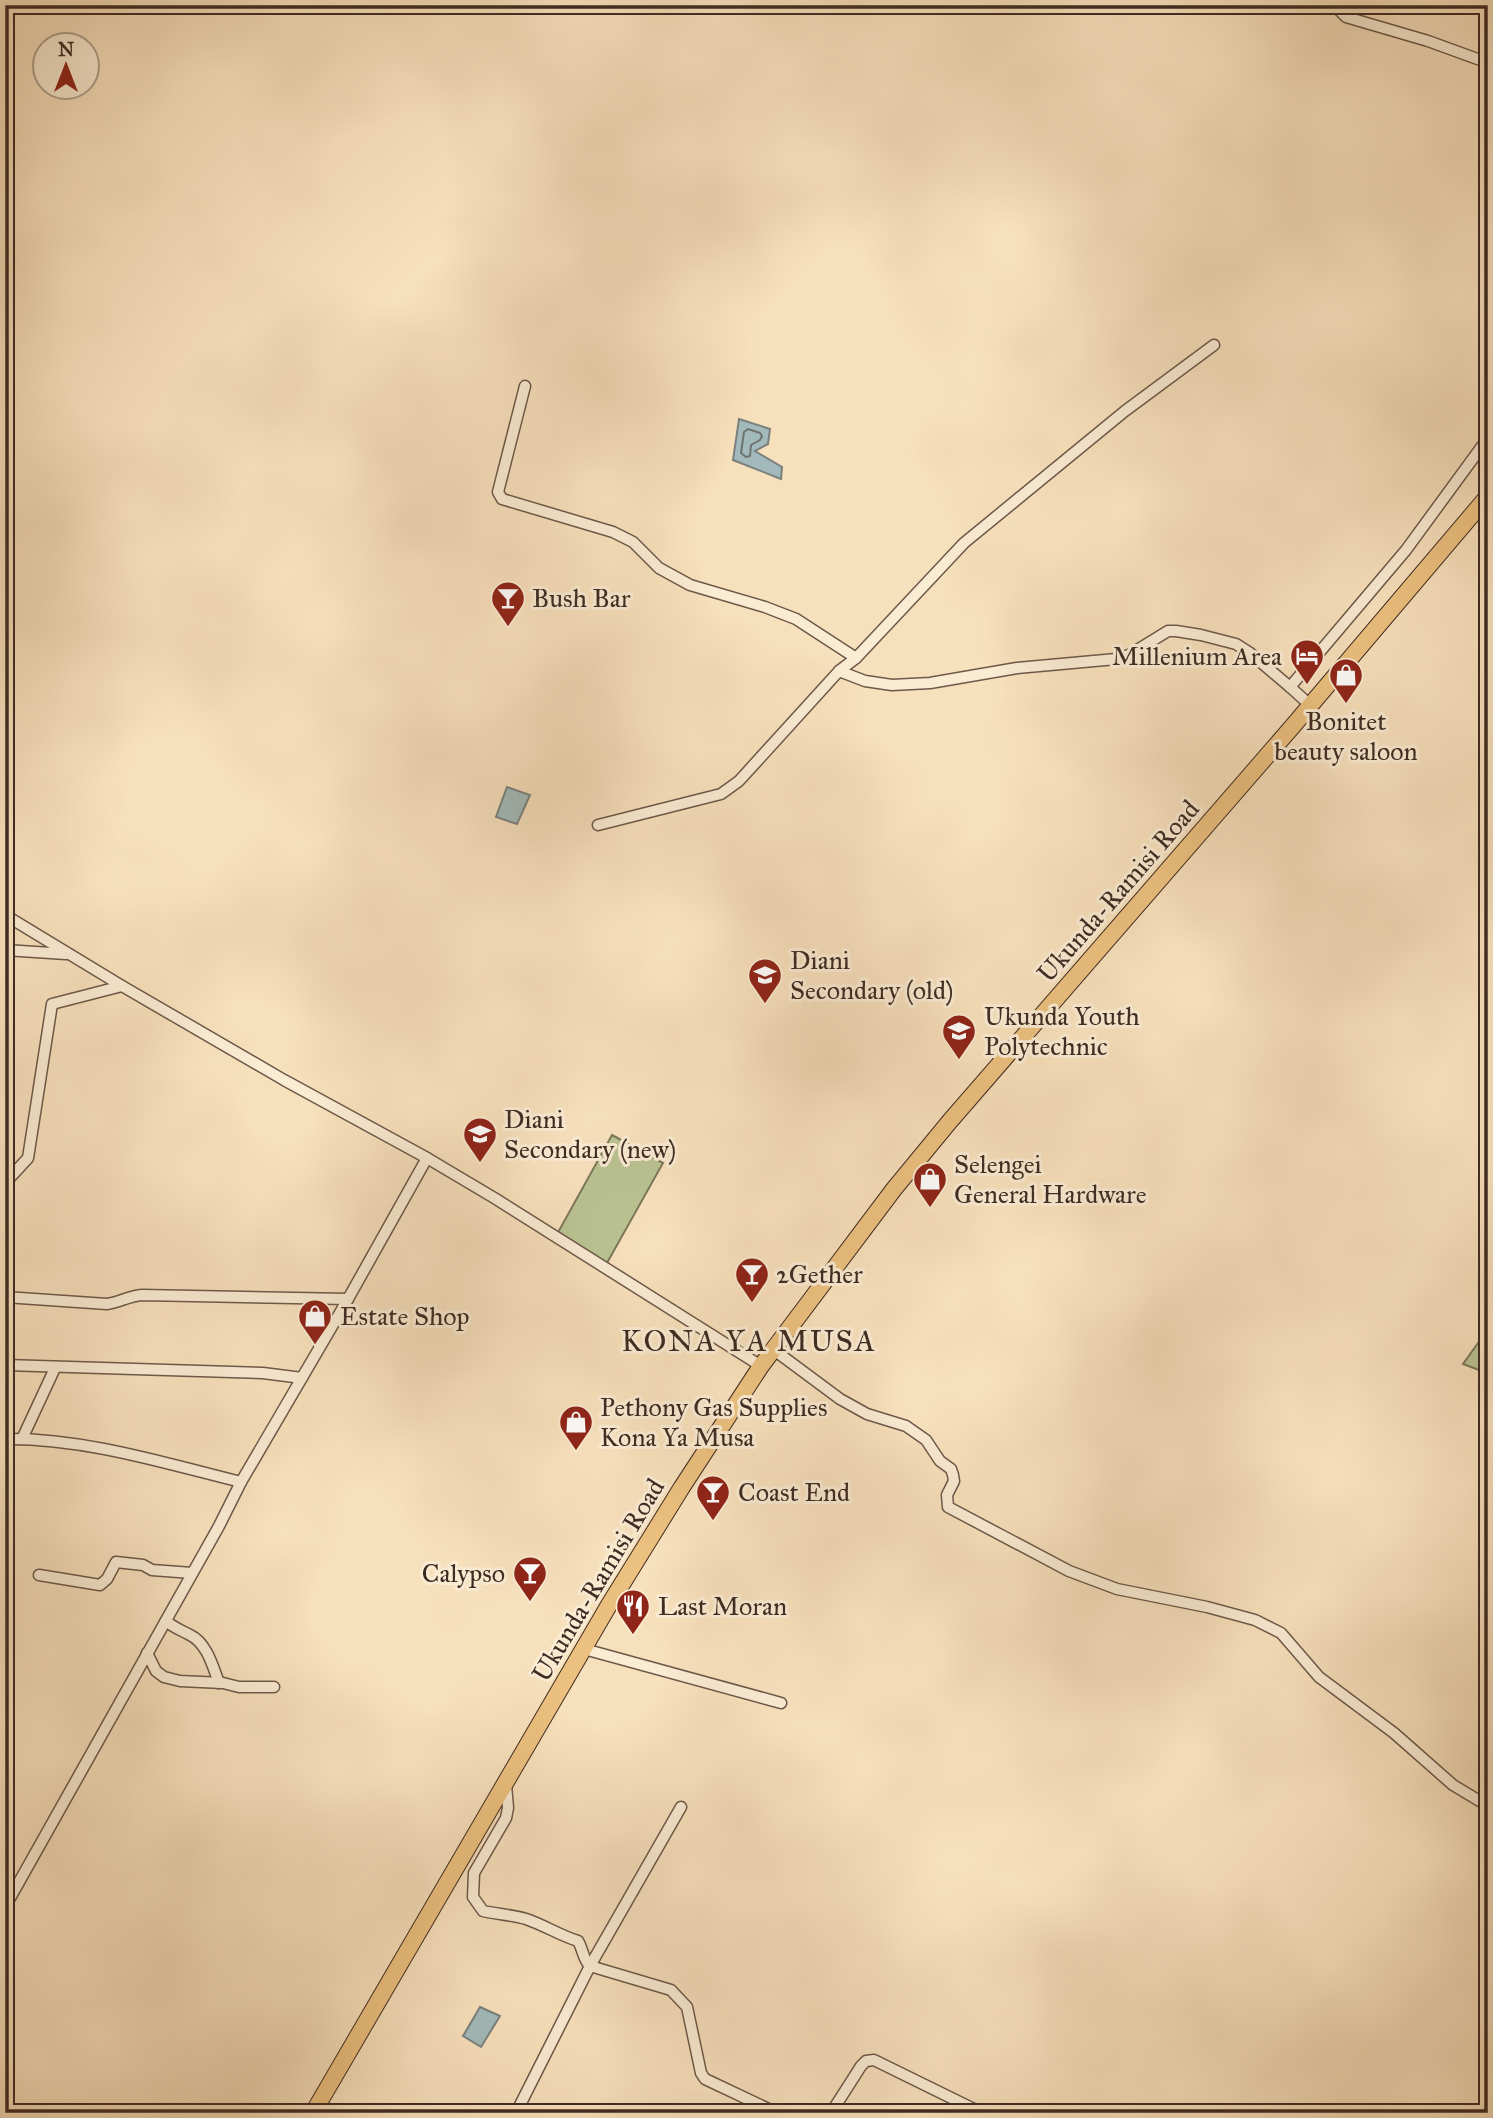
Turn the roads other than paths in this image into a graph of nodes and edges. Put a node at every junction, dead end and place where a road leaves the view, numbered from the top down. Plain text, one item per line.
1 (1334, 5) edge
2 (1488, 65) edge
3 (1214, 345) dead end
4 (525, 386) dead end
5 (1488, 438) edge
6 (1488, 496) edge
7 (856, 658) junction
8 (839, 671) junction
9 (1290, 687) junction
10 (1310, 705) junction
11 (598, 825) dead end
12 (5, 915) edge
13 (5, 950) edge
14 (68, 954) junction
15 (122, 986) junction
16 (427, 1158) junction
17 (5, 1183) edge
18 (5, 1297) edge
19 (348, 1299) junction
20 (774, 1350) junction
21 (5, 1365) edge
22 (761, 1366) junction
23 (55, 1368) junction
24 (302, 1378) junction
25 (5, 1439) edge
26 (22, 1439) junction
27 (241, 1482) junction
28 (192, 1573) junction
29 (38, 1575) dead end
30 (166, 1621) junction
31 (584, 1649) junction
32 (147, 1653) junction
33 (219, 1683) junction
34 (274, 1687) dead end
35 (782, 1703) dead end
36 (505, 1782) junction
37 (1488, 1806) edge
38 (681, 1807) dead end
39 (5, 1907) edge
40 (590, 1966) junction
41 (313, 2113) edge
42 (516, 2113) edge
43 (777, 2113) edge
44 (831, 2113) edge
45 (982, 2113) edge

1 - 2 street
3 - 7 street
4 - 7 street
5 - 9 street
6 - 10 highway, Ukunda-Ramisi Road
7 - 8 street
8 - 9 street
8 - 11 street
9 - 10 street
10 - 20 highway, Ukunda-Ramisi Road
12 - 14 street
13 - 14 street
14 - 15 street
15 - 16 street
15 - 17 street
16 - 19 street
16 - 22 street
18 - 19 street
19 - 24 street
20 - 22 highway, Ukunda-Ramisi Road
20 - 37 street
21 - 23 street
22 - 31 highway, Ukunda-Ramisi Road
23 - 24 street
23 - 26 street
24 - 27 street
25 - 26 street
26 - 27 street
27 - 28 street
28 - 29 street
28 - 30 street
30 - 32 street
30 - 33 street
31 - 35 street
31 - 36 highway, Ukunda-Ramisi Road
32 - 33 street
32 - 39 street
33 - 34 street
36 - 40 street
36 - 41 highway, Ukunda-Ramisi Road
38 - 40 street
40 - 42 street
40 - 43 street
44 - 45 street

